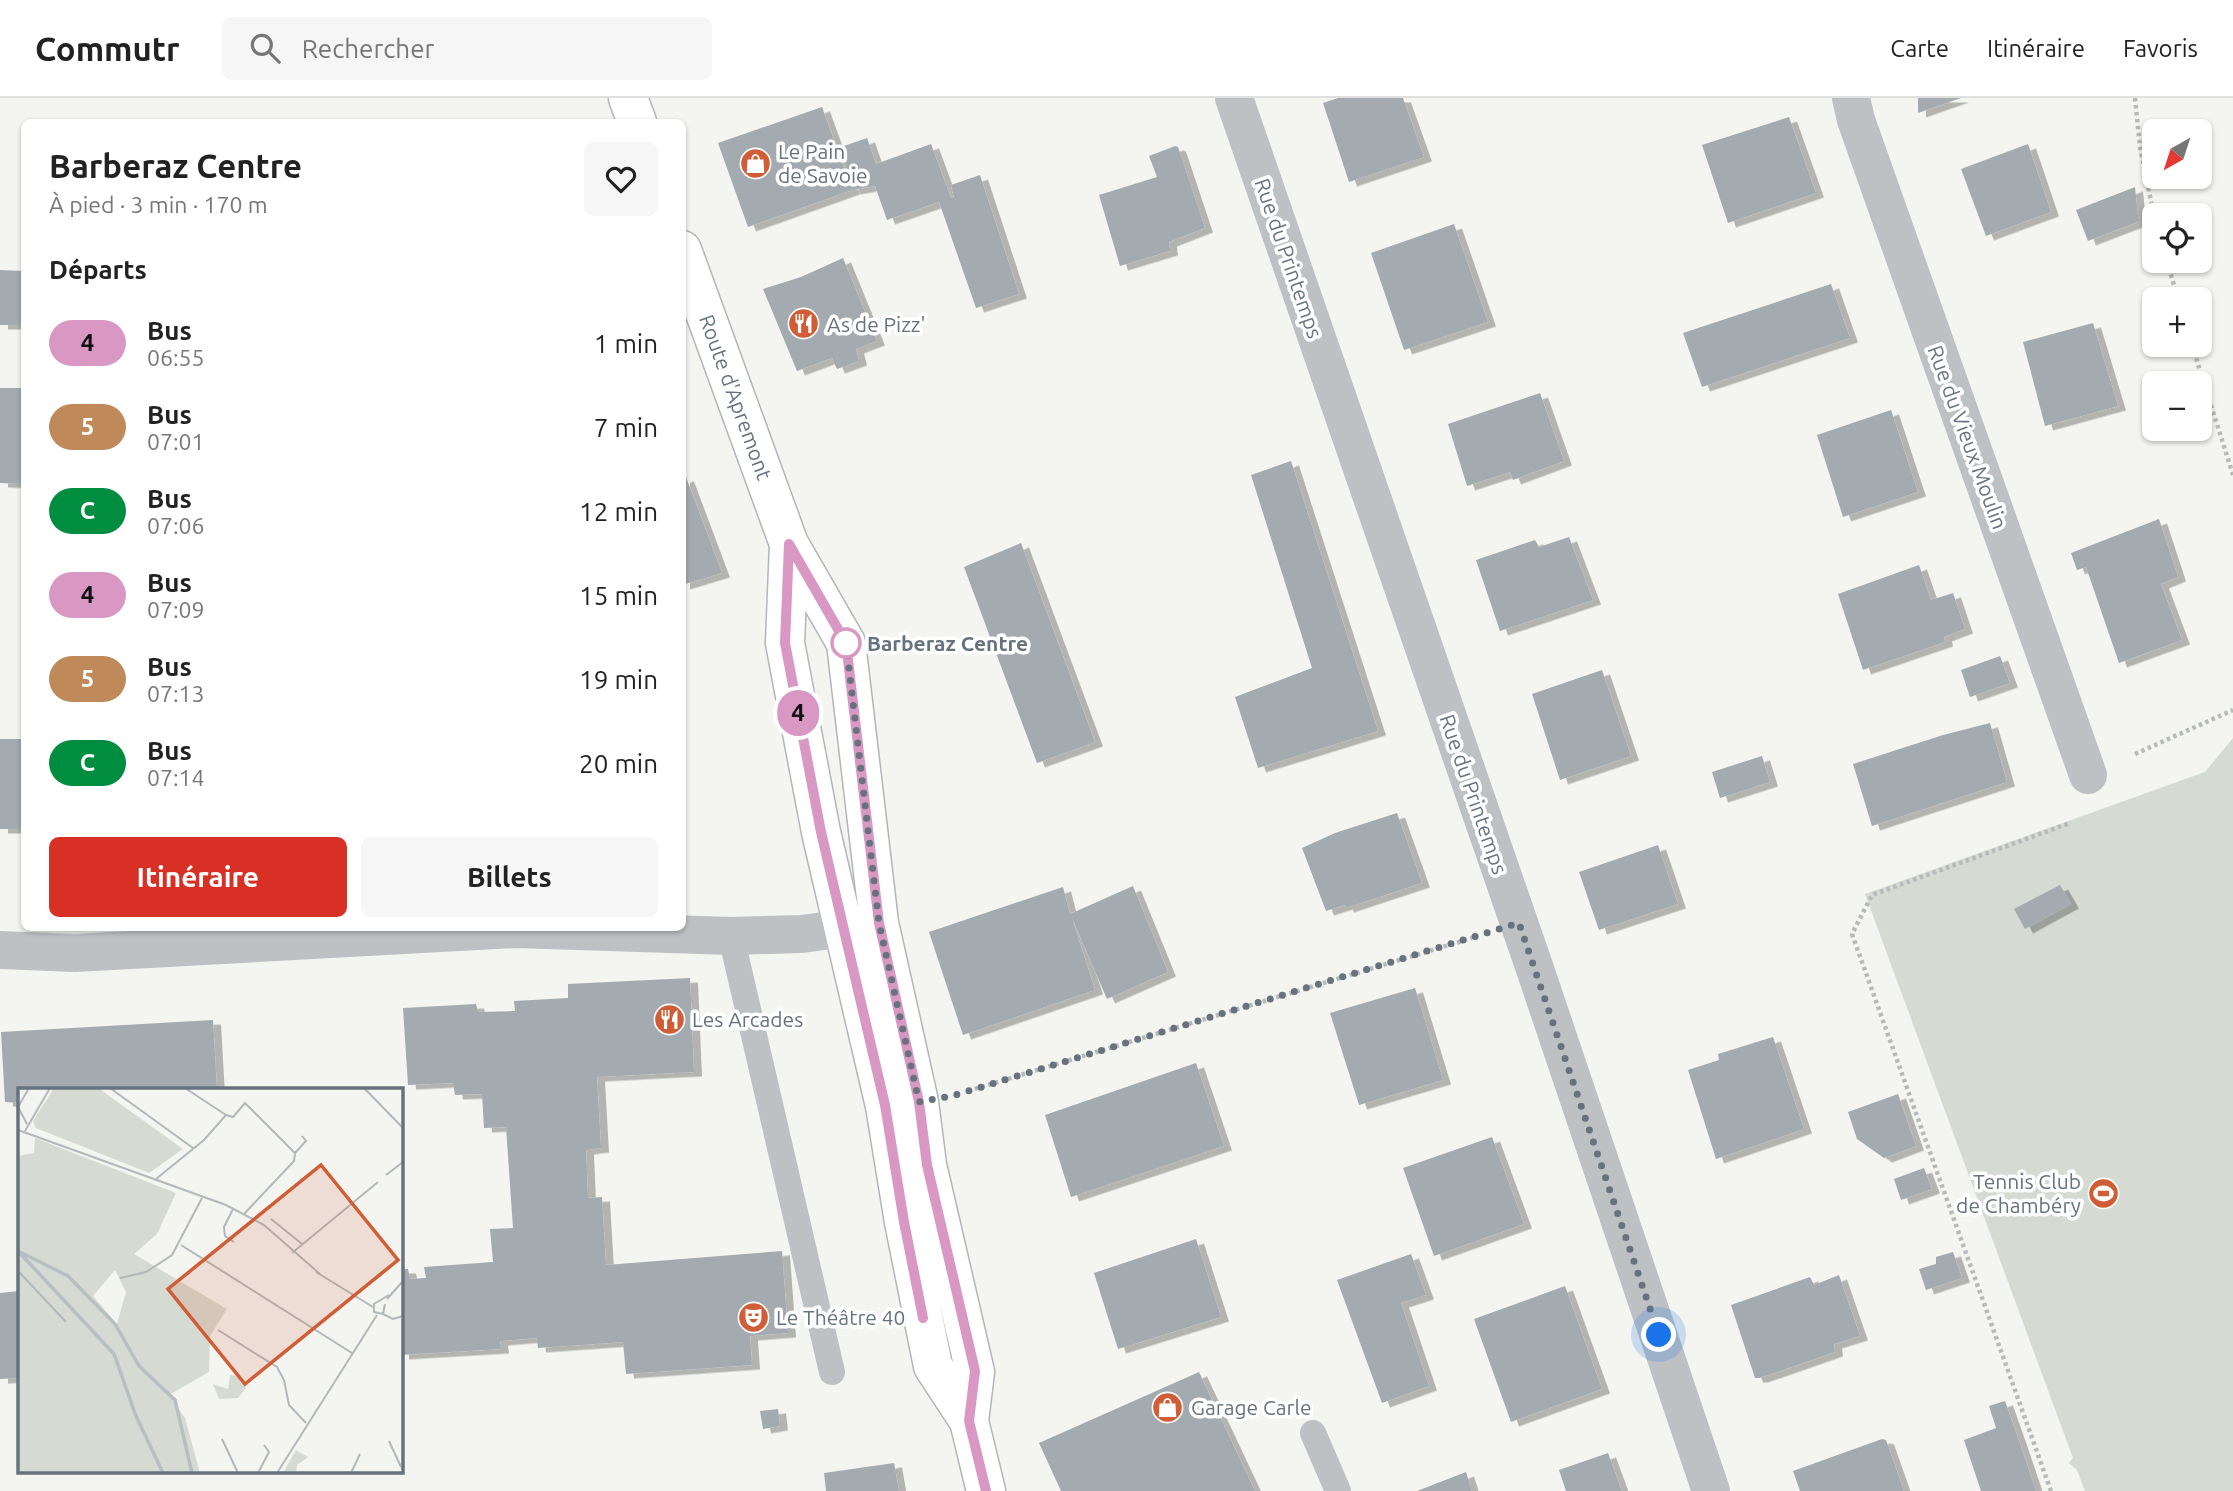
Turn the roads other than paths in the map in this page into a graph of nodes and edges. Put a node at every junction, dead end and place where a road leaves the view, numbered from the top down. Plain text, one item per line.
1 (628, 98) edge
2 (1234, 98) edge
3 (1851, 98) edge
4 (636, 119) edge
5 (686, 261) edge
6 (789, 544) junction
7 (2088, 775) road end
8 (862, 926) junction
9 (479, 931) edge
10 (577, 931) edge
11 (731, 936) junction
12 (0, 950) edge
13 (832, 1372) dead end
14 (969, 1421) junction
15 (1314, 1433) dead end
16 (986, 1491) edge
17 (1338, 1491) edge
18 (1711, 1491) edge

1 - 4 main road
2 - 18 street, Rue du Printemps
3 - 7 street, Rue du Vieux Moulin
5 - 6 main road, Route d'Apremont
6 - 8 main road, Route d'Apremont
6 - 8 main road, Route d'Apremont
8 - 11 street
8 - 14 main road, Route d'Apremont
8 - 14 main road, Route d'Apremont
9 - 12 street
10 - 11 street
11 - 13 lane
14 - 16 main road, Route d'Apremont
15 - 17 lane

